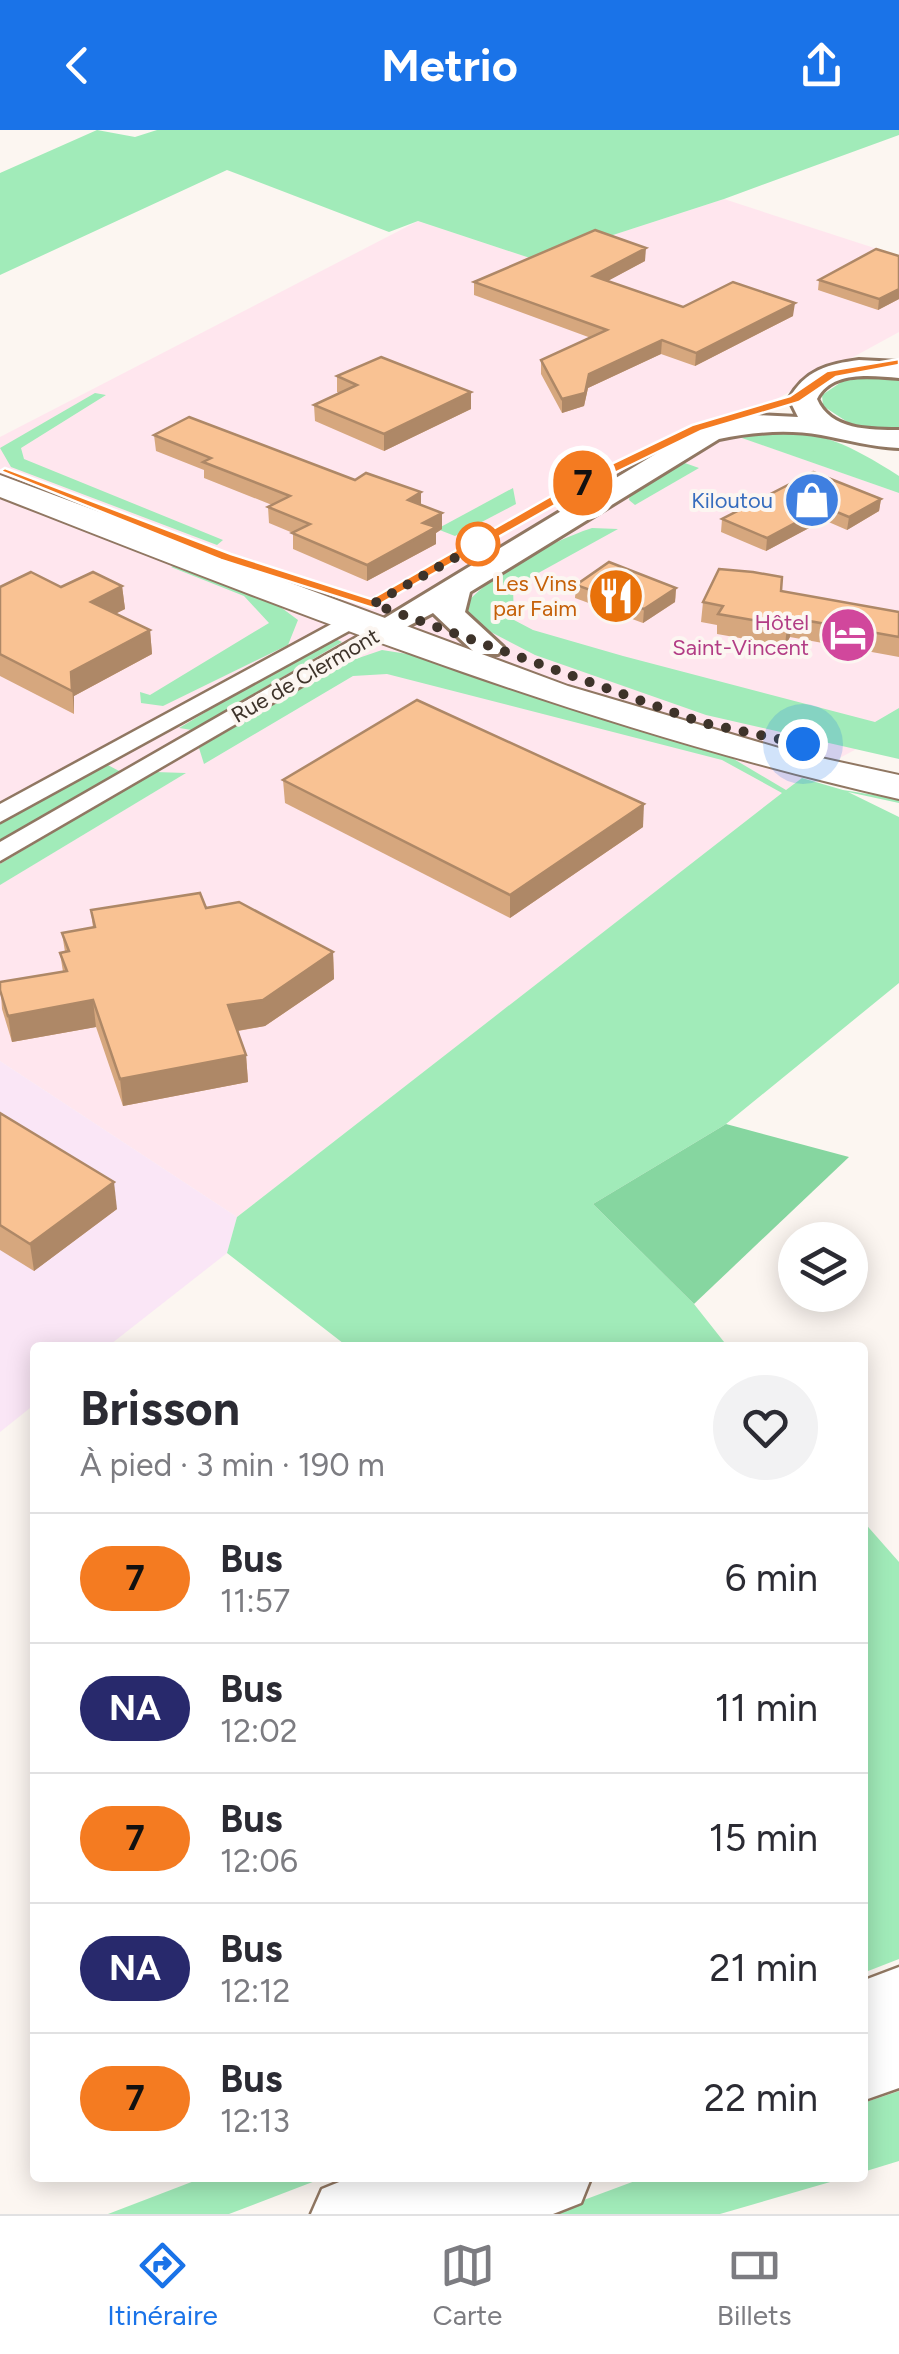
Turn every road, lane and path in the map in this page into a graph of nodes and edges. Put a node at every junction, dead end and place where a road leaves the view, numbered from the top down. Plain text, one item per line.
1 (890, 367) edge
2 (803, 395) junction
3 (835, 429) junction
4 (899, 439) edge
5 (899, 469) edge
6 (0, 471) edge
7 (0, 485) edge
8 (460, 584) junction
9 (268, 588) junction
10 (376, 619) junction
11 (486, 647) junction
12 (282, 657) junction
13 (703, 723) junction
14 (138, 736) junction
15 (166, 756) junction
16 (899, 763) edge
17 (899, 773) edge
18 (899, 787) edge
19 (0, 814) edge
20 (0, 853) edge
21 (899, 1998) edge
22 (868, 2010) edge
23 (899, 2055) edge
24 (868, 2066) edge
25 (434, 2182) edge
26 (543, 2182) edge
27 (348, 2214) edge
28 (452, 2214) edge

1 - 2 main road, Rue de Clermont
2 - 3 main road
2 - 10 main road, Rue de Clermont
3 - 4 main road, Rue de Clermont
3 - 5 main road
3 - 8 main road, Rue de Clermont
6 - 10 main road
7 - 9 main road
8 - 10 main road, Rue de Clermont
8 - 11 main road
9 - 10 main road
9 - 12 street
10 - 11 main road
10 - 12 street, Rue de Clermont
10 - 15 street, Rue de Clermont
10 - 18 main road
11 - 13 main road
12 - 14 street, Rue de Clermont
13 - 16 main road
13 - 17 main road
14 - 15 street
14 - 19 street, Rue de Clermont
15 - 20 street, Rue de Clermont
21 - 22 highway
23 - 24 highway
25 - 27 highway
26 - 28 highway

